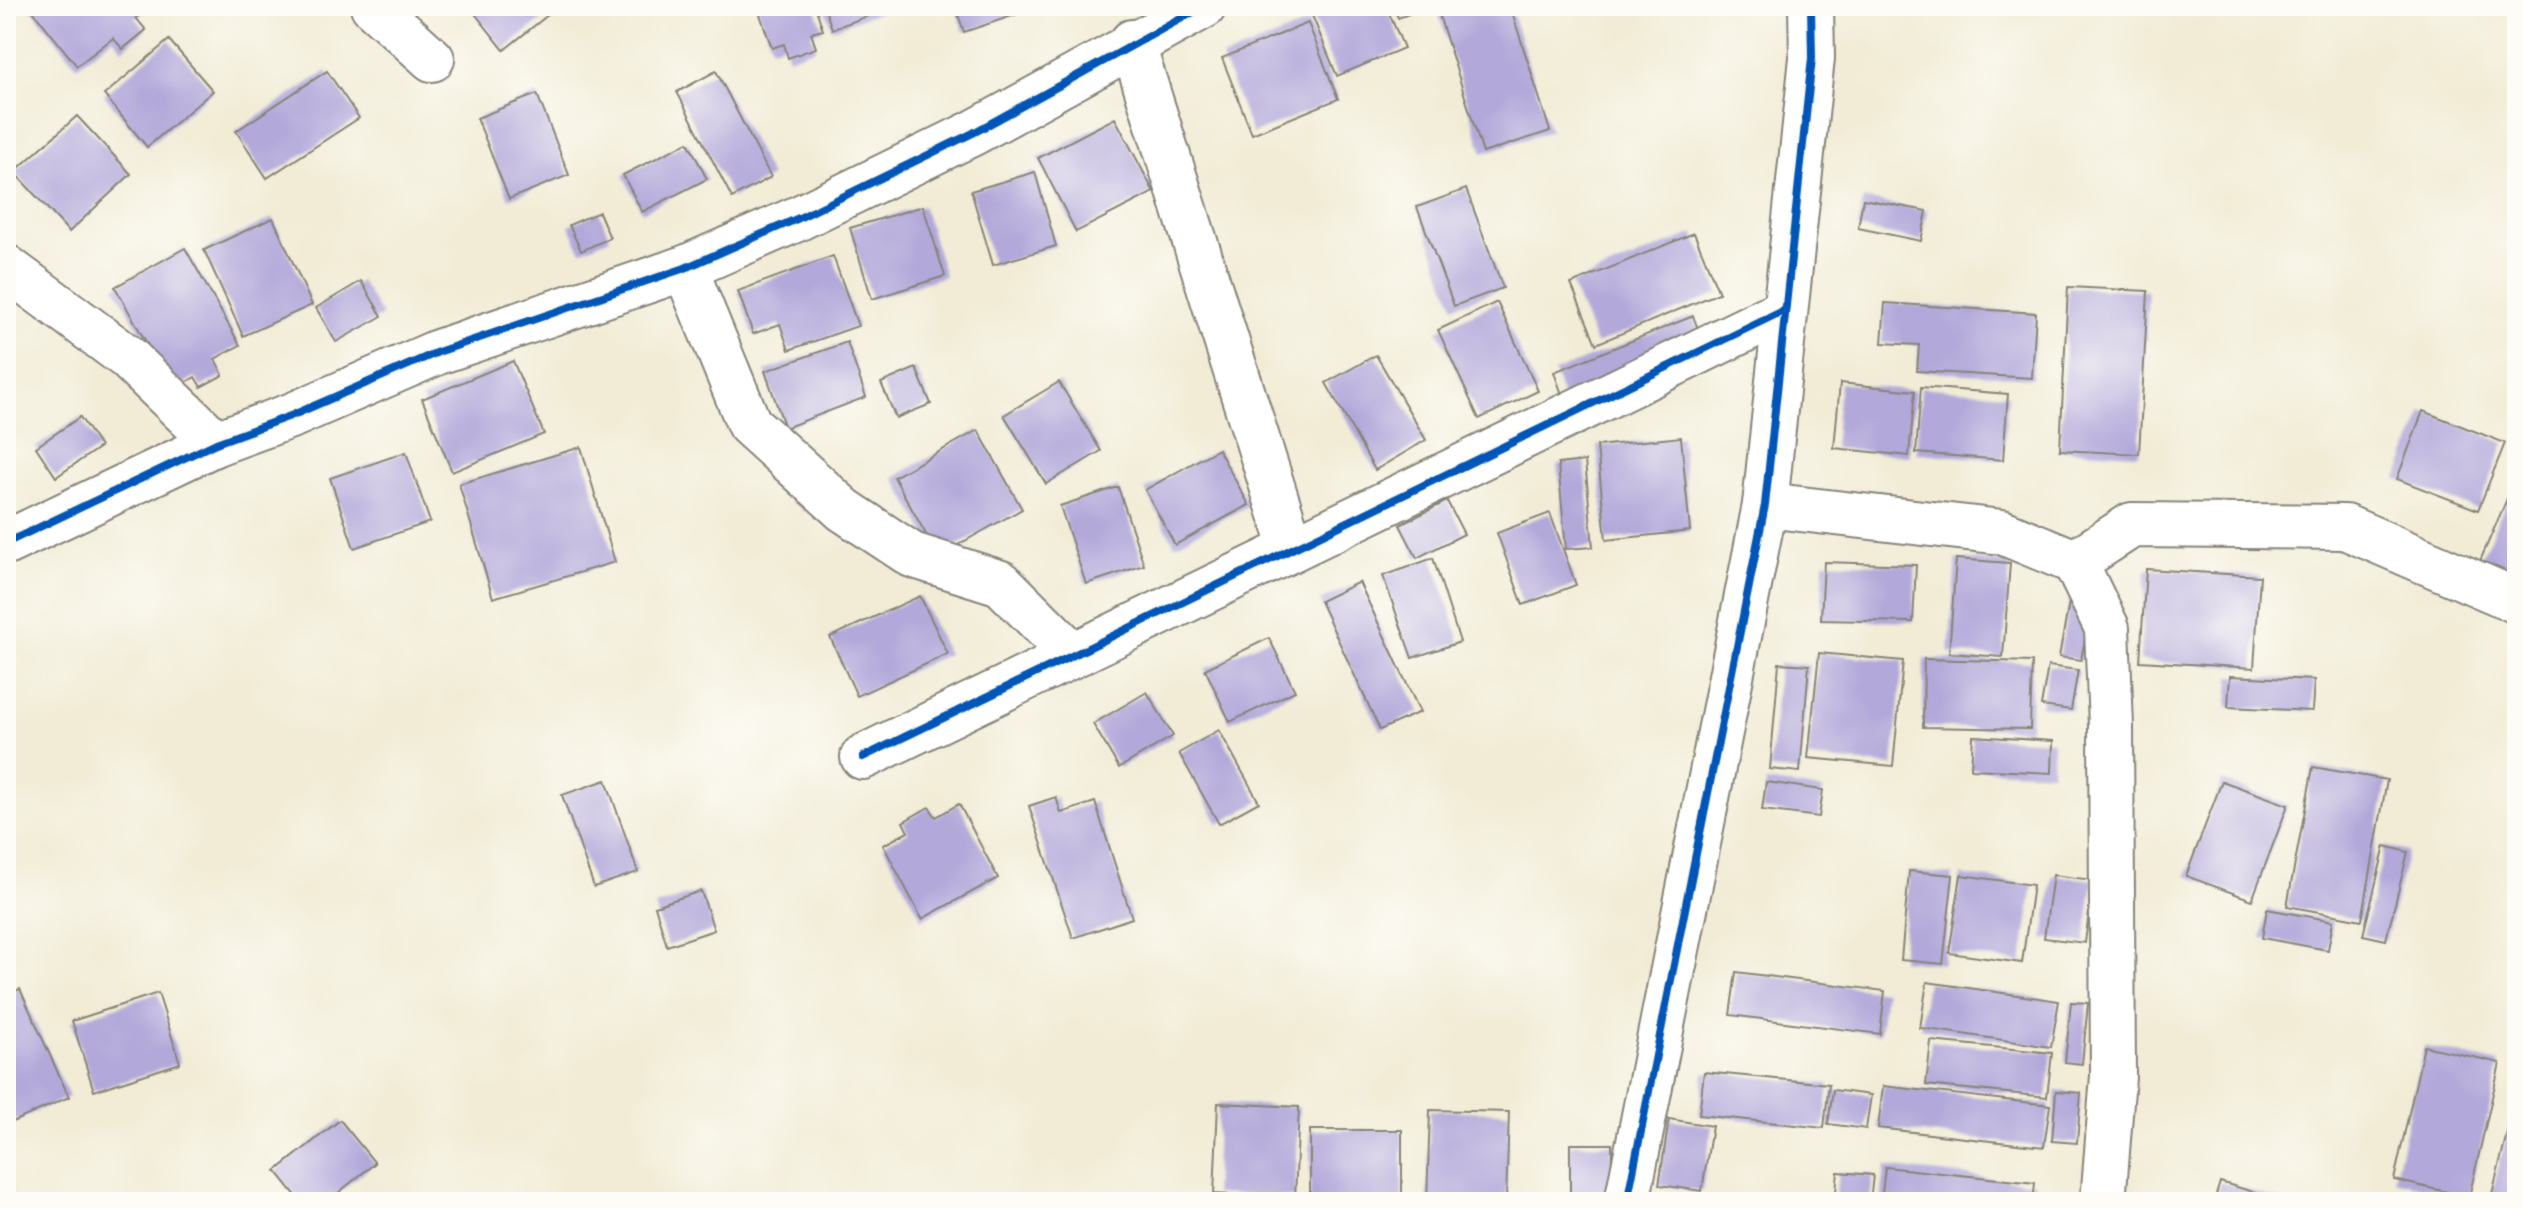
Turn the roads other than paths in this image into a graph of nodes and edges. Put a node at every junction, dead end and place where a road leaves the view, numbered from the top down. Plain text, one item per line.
1 (373, 6) edge
2 (1204, 6) edge
3 (1811, 6) edge
4 (1132, 42) junction
5 (432, 59) dead end
6 (6, 267) edge
7 (685, 268) junction
8 (1785, 310) junction
9 (216, 443) junction
10 (1765, 505) junction
11 (6, 543) edge
12 (1291, 546) junction
13 (2075, 562) junction
14 (2517, 601) edge
15 (1072, 654) junction
16 (863, 757) dead end
17 (1627, 1202) edge
18 (2103, 1202) edge

1 - 5 street
2 - 4 street
3 - 8 street
4 - 7 street
4 - 12 street
6 - 9 street
7 - 9 street
7 - 15 street
8 - 10 street
8 - 12 street
9 - 11 street
10 - 13 street
10 - 17 street
12 - 15 street
13 - 14 street
13 - 18 street
15 - 16 street

